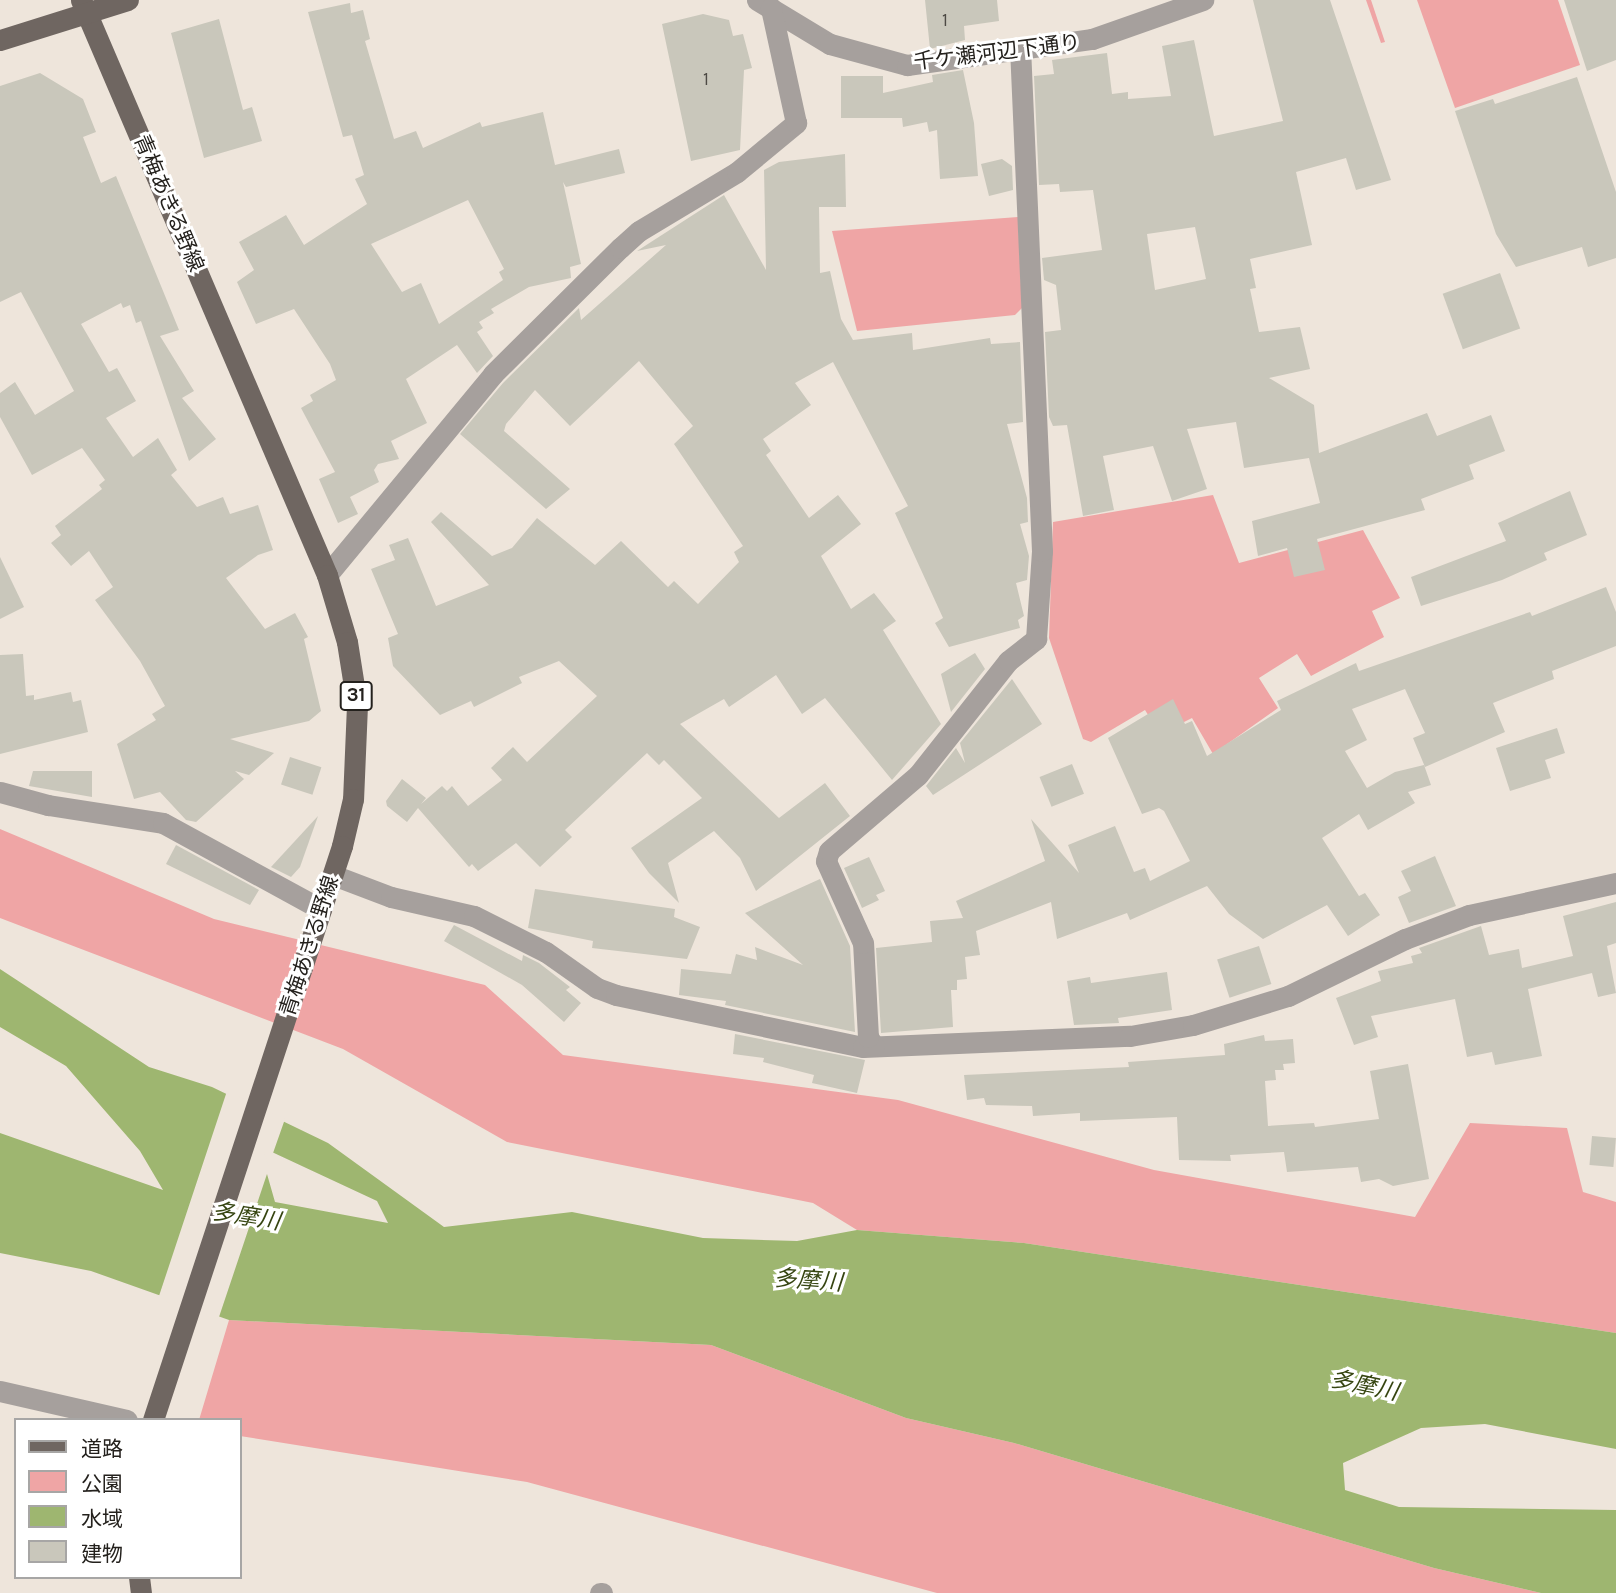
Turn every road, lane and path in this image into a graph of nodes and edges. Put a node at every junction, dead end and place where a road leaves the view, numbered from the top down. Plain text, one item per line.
1 (128, 0) edge
2 (1203, 0) edge
3 (764, 4) edge
4 (84, 6) edge
5 (0, 40) edge
6 (1020, 52) junction
7 (327, 575) junction
8 (0, 792) edge
9 (333, 874) junction
10 (1616, 883) edge
11 (321, 909) junction
12 (874, 1046) junction
13 (0, 1391) edge
14 (118, 1418) edge
15 (154, 1418) edge

1 - 4 main road
2 - 6 street, 千ケ瀬河辺下通り
3 - 6 street, 千ケ瀬河辺下通り
3 - 7 street
4 - 5 main road
4 - 7 main road, 青梅あきる野線 / 31
6 - 12 street
7 - 9 main road, 青梅あきる野線 / 31
8 - 11 street
9 - 11 main road, 青梅あきる野線 / 31
9 - 12 street
10 - 12 street
11 - 15 main road, 青梅あきる野線 / 31
13 - 14 street

